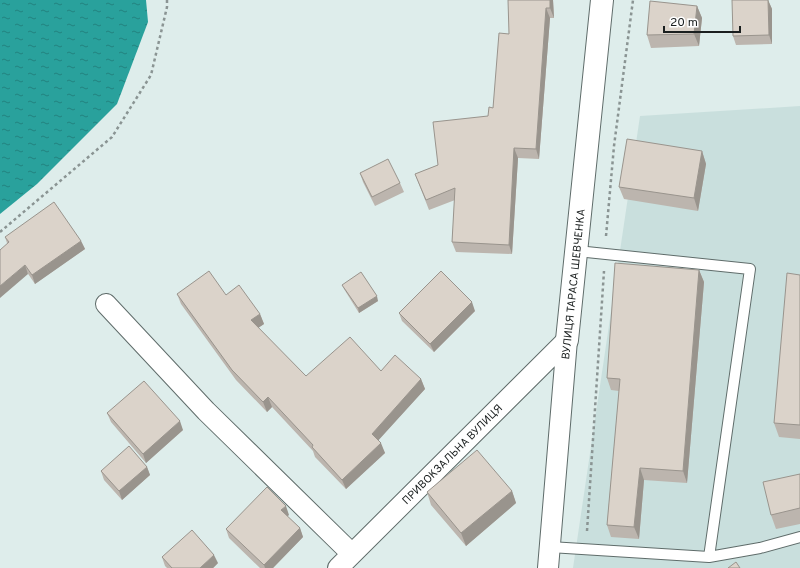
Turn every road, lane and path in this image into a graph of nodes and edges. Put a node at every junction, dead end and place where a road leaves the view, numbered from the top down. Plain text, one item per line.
1 (167, 0) edge
2 (602, 0) edge
3 (633, 0) edge
4 (0, 232) edge
5 (577, 251) junction
6 (605, 254) junction
7 (106, 304) dead end
8 (567, 340) junction
9 (800, 537) edge
10 (550, 547) junction
11 (586, 549) junction
12 (352, 554) junction
13 (709, 557) junction
14 (338, 568) edge
15 (548, 568) edge

1 - 4 path
2 - 5 street, ВУЛИЦЯ ТАРАСА ШЕВЧЕНКА
3 - 6 path
5 - 6 lane
5 - 8 street, ВУЛИЦЯ ТАРАСА ШЕВЧЕНКА
6 - 11 path
6 - 13 lane
7 - 12 street
8 - 10 street, ВУЛИЦЯ ТАРАСА ШЕВЧЕНКА
8 - 12 street, ПРИВОКЗАЛЬНА ВУЛИЦЯ
9 - 13 lane
10 - 11 lane
10 - 15 street, ВУЛИЦЯ ТАРАСА ШЕВЧЕНКА
11 - 13 lane
12 - 14 street, ПРИВОКЗАЛЬНА ВУЛИЦЯ

